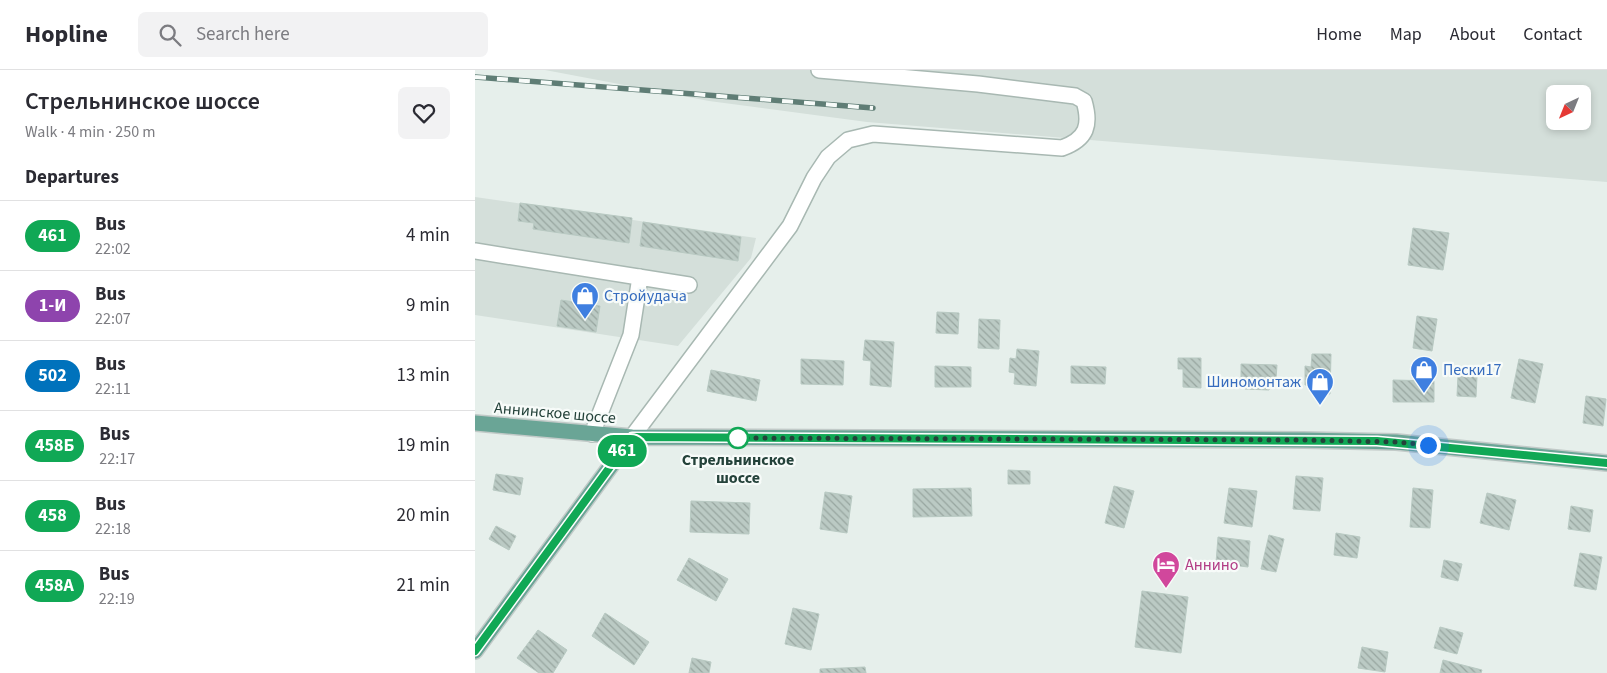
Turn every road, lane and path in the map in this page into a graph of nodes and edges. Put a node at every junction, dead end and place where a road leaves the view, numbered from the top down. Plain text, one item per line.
1 (819, 70) edge
2 (980, 77) edge
3 (475, 252) edge
4 (640, 277) junction
5 (689, 285) dead end
6 (475, 423) edge
7 (591, 434) junction
8 (632, 437) junction
9 (1607, 463) edge
10 (475, 651) edge

1 - 2 lane
2 - 8 lane
3 - 4 lane
4 - 5 lane
4 - 7 lane
6 - 7 main road, Аннинское шоссе
7 - 8 main road, Аннинское шоссе
8 - 9 main road, Аннинское шоссе
8 - 10 main road

